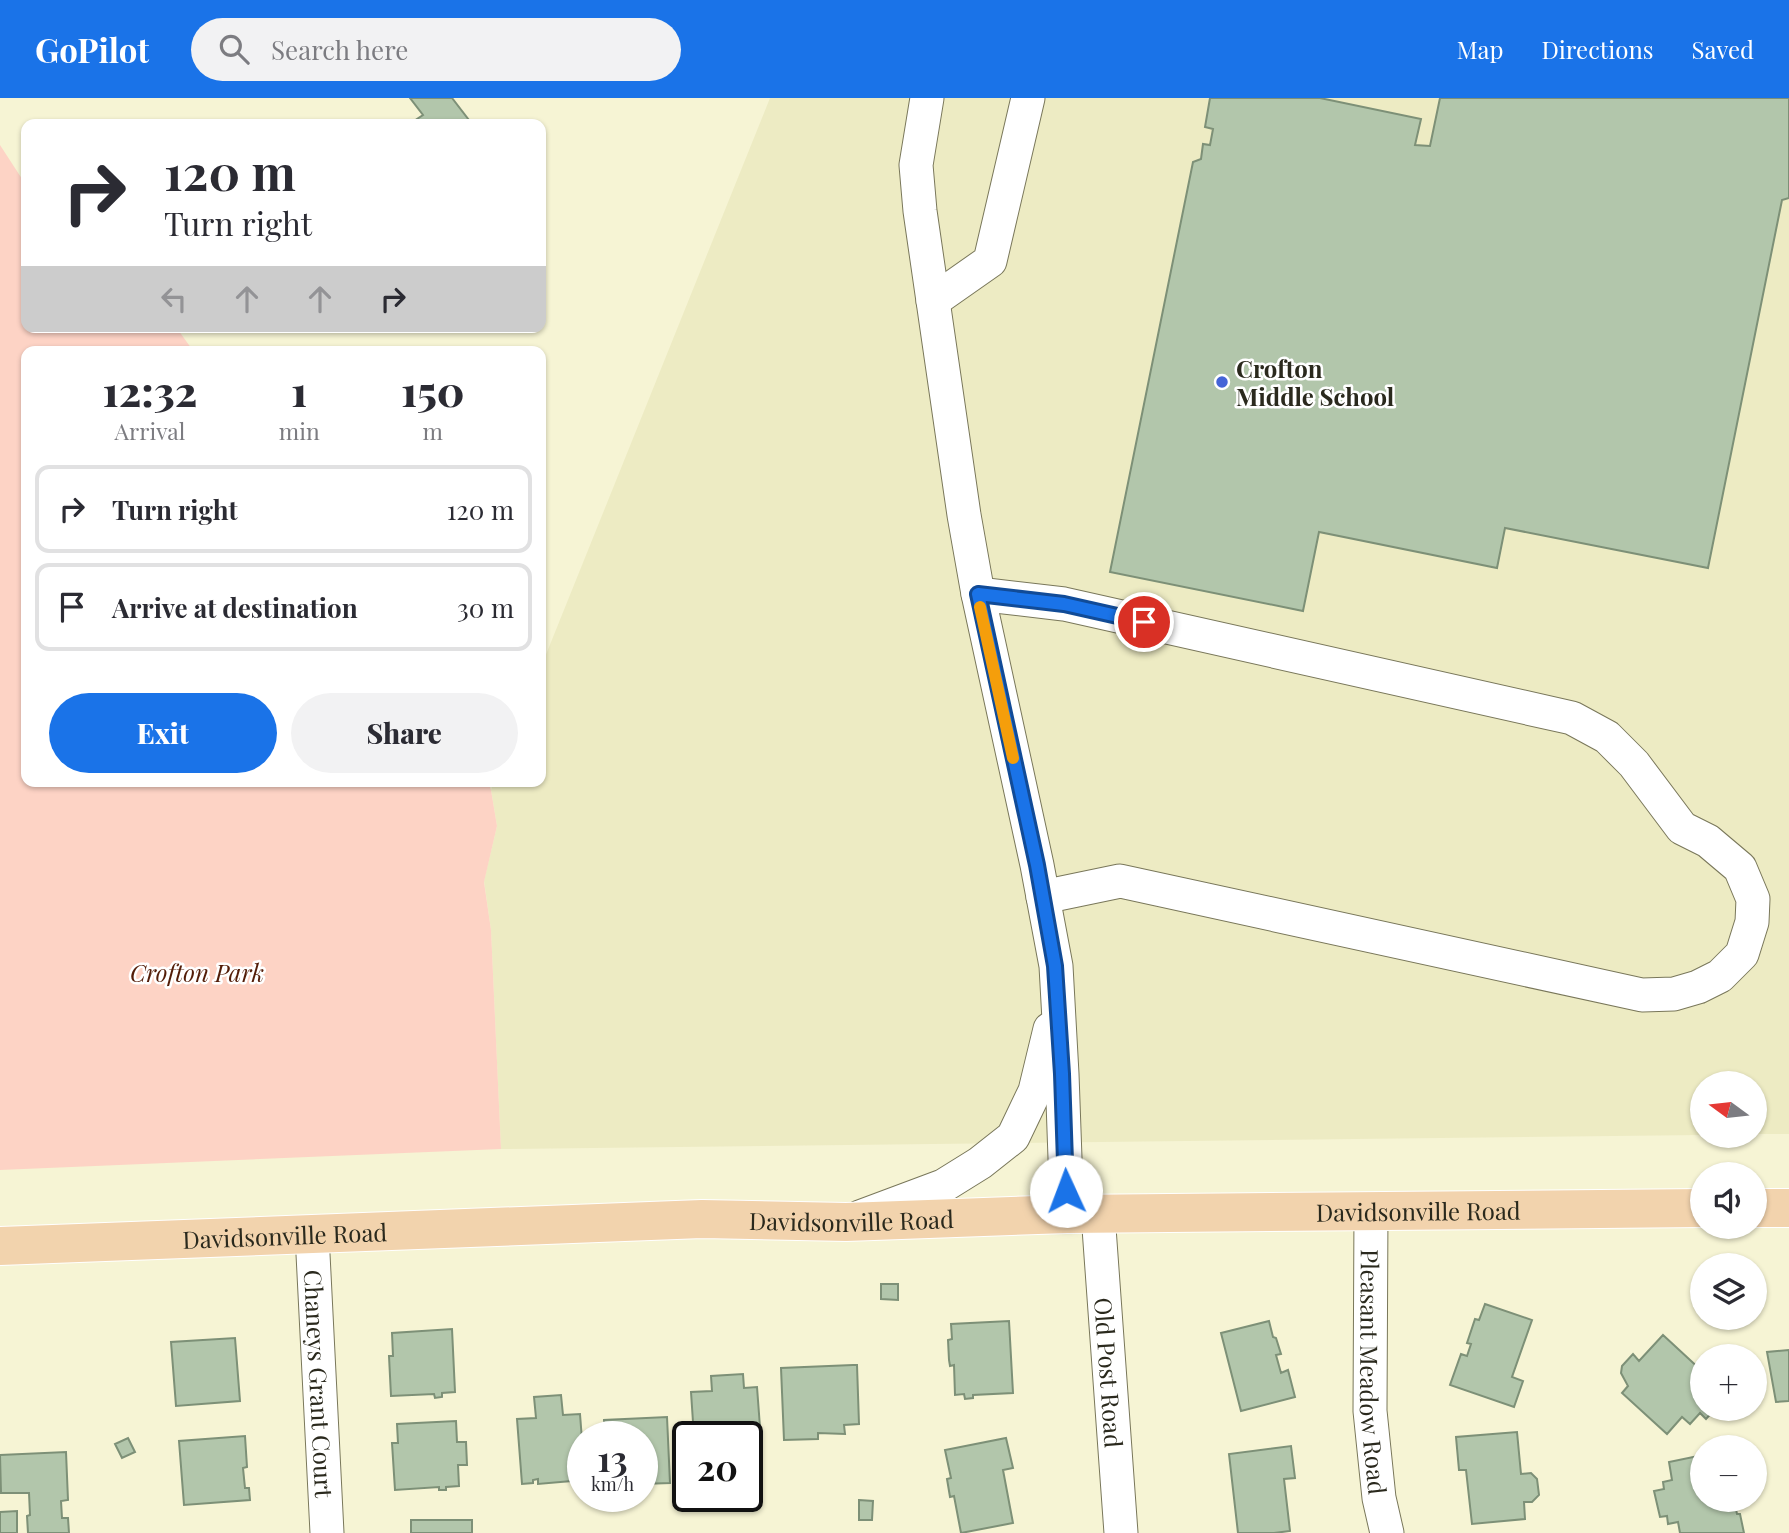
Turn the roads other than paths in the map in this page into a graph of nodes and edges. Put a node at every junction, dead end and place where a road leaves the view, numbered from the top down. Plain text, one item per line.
1 (927, 98) edge
2 (1028, 98) edge
3 (933, 301) junction
4 (978, 594) junction
5 (1043, 897) junction
6 (1058, 996) junction
7 (1690, 1208) edge
8 (1767, 1208) edge
9 (1789, 1208) edge
10 (1371, 1211) junction
11 (1082, 1214) junction
12 (846, 1222) junction
13 (312, 1234) junction
14 (0, 1246) edge
15 (327, 1533) edge
16 (1121, 1533) edge
17 (1387, 1533) edge

1 - 3 street, Old Post Road
2 - 3 street
3 - 4 street, Old Post Road
4 - 5 street, Old Post Road
4 - 5 street
5 - 6 street, Old Post Road
6 - 11 street, Old Post Road
6 - 12 street
7 - 10 main road, Davidsonville Road
8 - 9 main road
10 - 11 main road, Davidsonville Road
10 - 17 street, Pleasant Meadow Road
11 - 12 main road, Davidsonville Road
11 - 16 street, Old Post Road
12 - 13 main road, Davidsonville Road
13 - 14 main road, Davidsonville Road
13 - 15 street, Chaneys Grant Court

